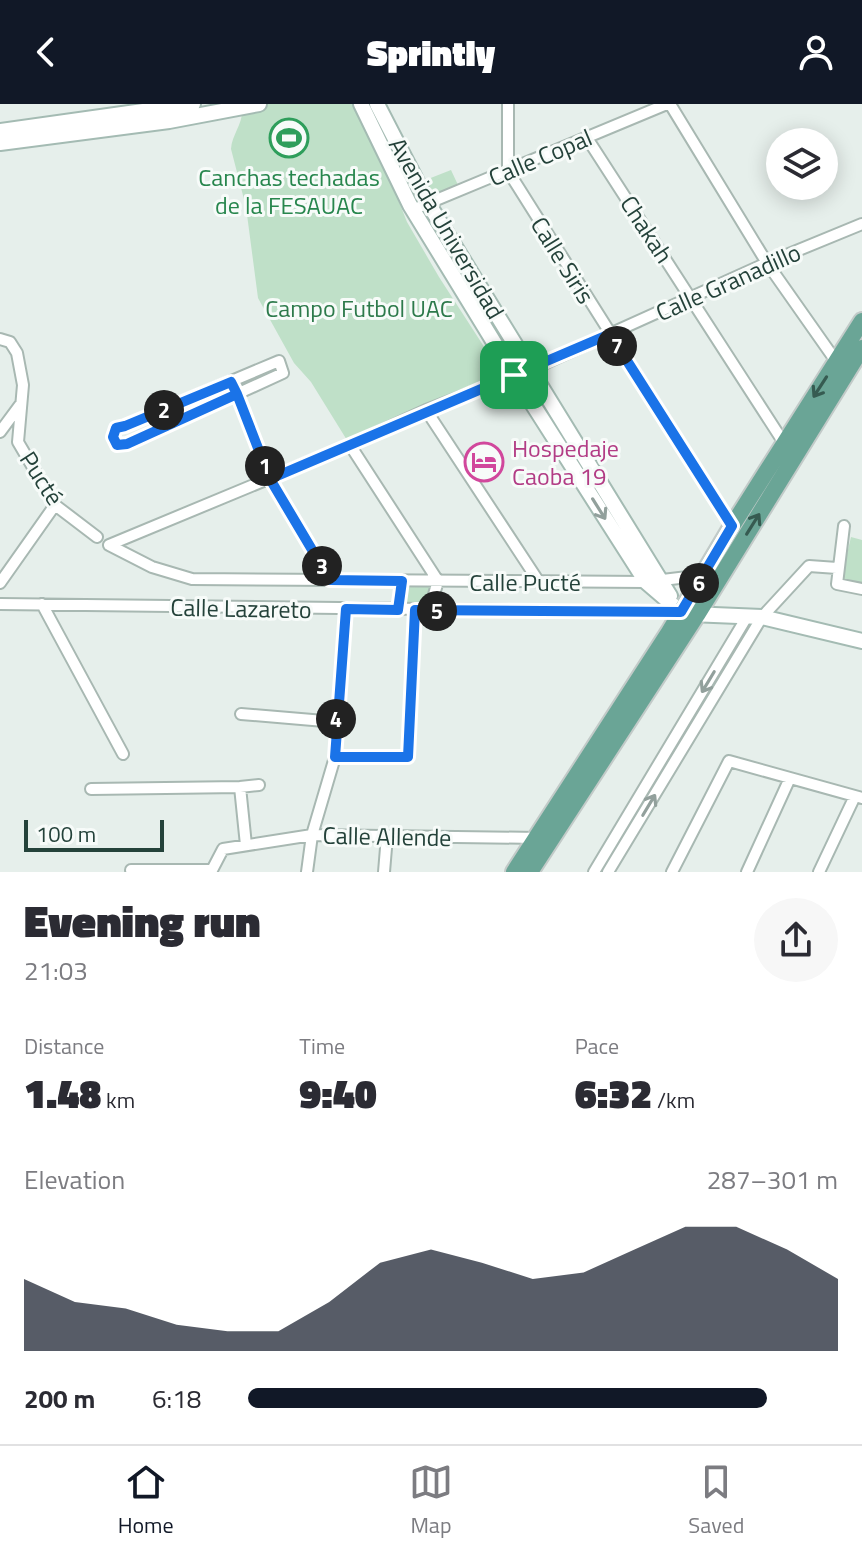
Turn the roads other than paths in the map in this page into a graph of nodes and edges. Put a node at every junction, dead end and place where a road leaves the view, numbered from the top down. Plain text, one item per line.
1 (193, 104) edge
2 (259, 104) edge
3 (361, 104) edge
4 (377, 104) edge
5 (508, 104) edge
6 (668, 104) edge
7 (0, 131) edge
8 (587, 138) junction
9 (0, 143) edge
10 (508, 171) junction
11 (428, 203) junction
12 (412, 210) junction
13 (862, 224) edge
14 (767, 263) junction
15 (692, 298) junction
16 (862, 321) edge
17 (610, 334) junction
18 (0, 339) edge
19 (862, 348) edge
20 (842, 367) junction
21 (530, 370) junction
22 (514, 375) junction
23 (231, 382) junction
24 (237, 394) junction
25 (22, 404) junction
26 (177, 405) junction
27 (426, 410) junction
28 (159, 412) junction
29 (184, 418) junction
30 (170, 425) junction
31 (0, 432) edge
32 (784, 443) junction
33 (350, 445) junction
34 (270, 479) junction
35 (55, 505) junction
36 (732, 526) junction
37 (844, 526) dead end
38 (97, 537) dead end
39 (109, 545) joint
40 (837, 568) junction
41 (704, 575) junction
42 (330, 580) junction
43 (402, 581) junction
44 (438, 581) junction
45 (652, 581) junction
46 (539, 582) junction
47 (0, 583) edge
48 (862, 589) edge
49 (0, 604) edge
50 (42, 604) junction
51 (346, 609) junction
52 (398, 610) junction
53 (415, 610) junction
54 (429, 611) junction
55 (689, 614) junction
56 (755, 616) junction
57 (862, 641) edge
58 (241, 714) dead end
59 (336, 722) junction
60 (123, 754) dead end
61 (335, 757) junction
62 (790, 778) junction
63 (259, 785) dead end
64 (240, 787) junction
65 (91, 789) dead end
66 (858, 797) edge
67 (312, 835) junction
68 (387, 836) junction
69 (544, 838) junction
70 (246, 845) junction
71 (131, 870) edge
72 (210, 871) edge
73 (612, 871) edge
74 (307, 872) edge
75 (384, 872) edge
76 (514, 872) edge
77 (530, 872) edge
78 (594, 872) edge
79 (672, 872) edge
80 (747, 872) edge
81 (819, 872) edge

1 - 7 street
2 - 9 street
3 - 12 street, Avenida Universidad
4 - 11 street, Avenida Universidad
5 - 10 street
6 - 8 street, Calle Copal
6 - 14 street
8 - 10 street, Calle Copal
8 - 15 street, Chakah
10 - 11 street, Calle Copal
10 - 17 street, Calle Siris
11 - 12 street, Calle Copal
11 - 21 street, Avenida Universidad
12 - 22 street, Avenida Universidad
13 - 14 street, Calle Granadillo
14 - 15 street, Calle Granadillo
14 - 20 street
15 - 17 street, Calle Granadillo
15 - 32 street, Chakah
16 - 20 main road
17 - 21 street, Calle Granadillo
17 - 36 street, Calle Siris
18 - 25 street, Pucté
19 - 20 main road
20 -> 32 main road
55 -> 20 main road
21 - 22 street, Calle Granadillo
21 - 45 street, Avenida Universidad
22 - 27 street, Calle Granadillo
22 -> 45 street, Avenida Universidad
23 - 24 street
23 - 24 street
23 - 26 street
24 - 29 street
24 - 34 street
25 - 31 street
25 - 35 street, Pucté
26 - 28 street
26 - 29 street
27 - 33 street, Calle Granadillo
27 - 46 street
28 - 30 street
28 - 30 street
29 - 30 street
32 - 36 main road
33 - 34 street, Calle Granadillo
33 - 44 street
34 - 39 street, Calle Granadillo
34 - 42 street
35 - 38 street, Pucté
35 - 47 street
36 - 41 main road
37 - 40 street
39 - 42 street, Calle Pucté
40 - 48 street
40 - 56 street
41 - 45 street, Calle Pucté
41 - 55 main road
42 - 43 street, Calle Pucté
43 - 44 street, Calle Pucté
43 - 52 street
44 - 46 street, Calle Pucté
44 - 54 street
45 - 46 street, Calle Pucté
45 - 55 street, Avenida Universidad
49 - 50 street, Calle Lazareto
50 - 51 street, Calle Lazareto
50 - 60 street
51 - 52 street, Calle Lazareto
51 - 59 street
52 - 53 street, Calle Lazareto
53 - 54 street, Calle Lazareto
53 - 61 street
54 - 55 street, Calle Lazareto
55 - 56 street, Calle Lazareto
55 - 69 main road
56 - 57 street, Calle Lazareto
73 -> 56 street
56 -> 78 street
58 - 59 street
59 - 61 street
61 - 67 street
62 - 66 street
62 - 79 street
62 - 80 street
63 - 64 street
64 - 65 street
64 - 70 street
66 - 81 street
67 - 68 street, Calle Allende
67 - 70 street, Calle Allende
67 - 74 street
68 - 69 street, Calle Allende
68 - 75 street
69 - 76 main road
69 - 77 main road
70 - 72 street, Calle Allende
71 - 72 street

